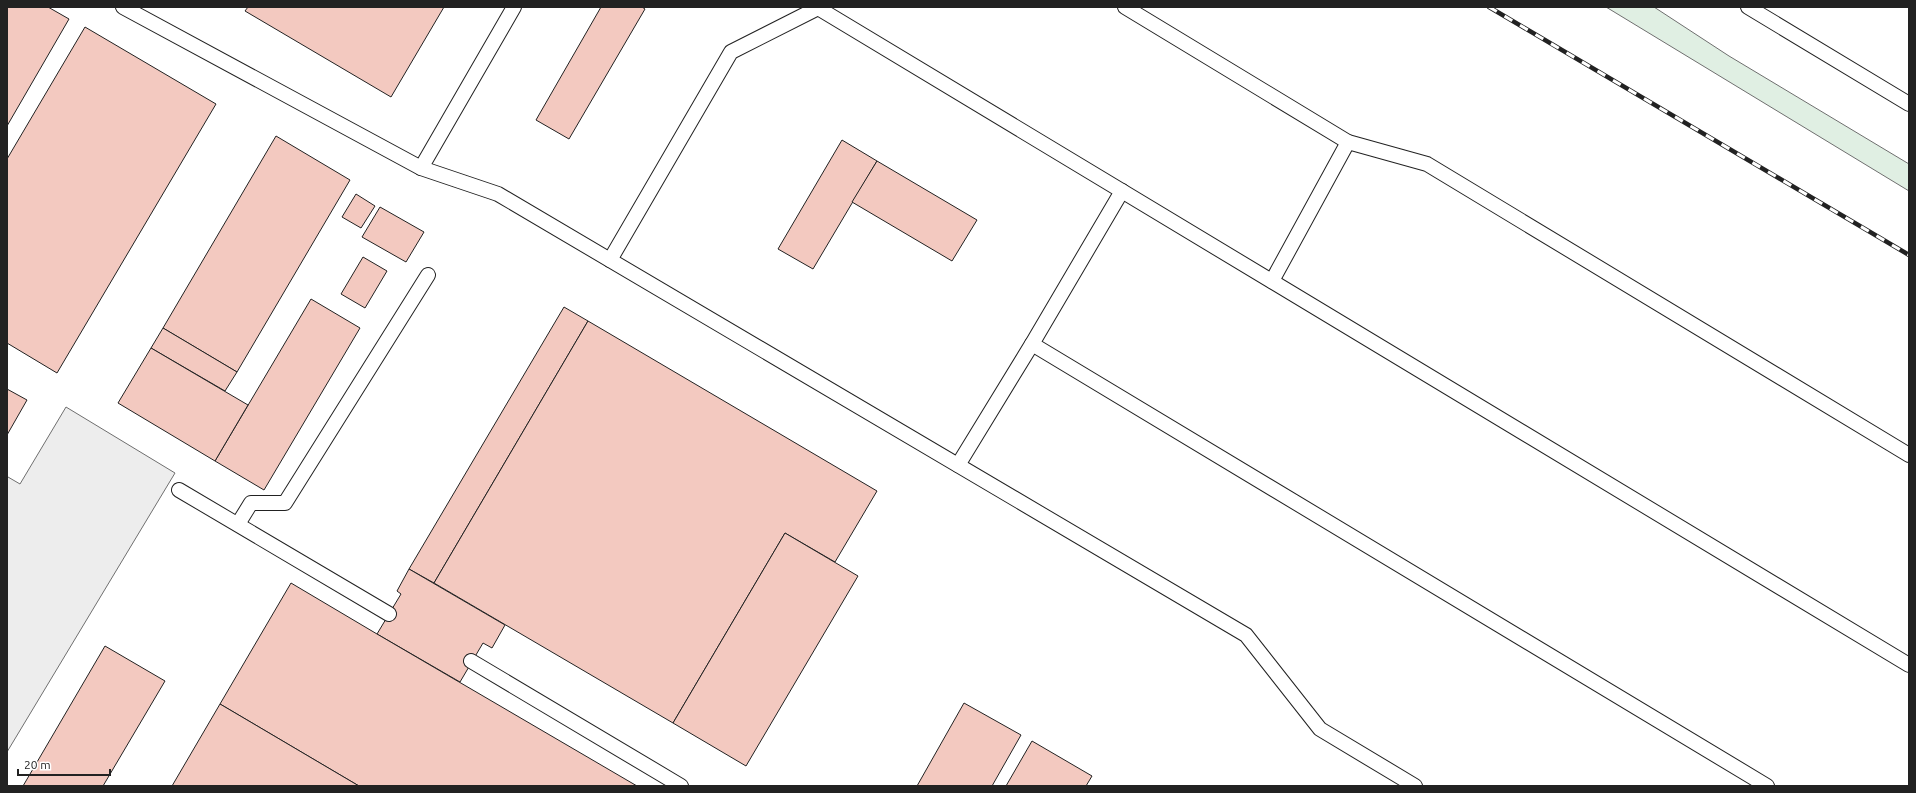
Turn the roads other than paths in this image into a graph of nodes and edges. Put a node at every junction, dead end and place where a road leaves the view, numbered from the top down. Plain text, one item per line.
1 (123, 7) edge
2 (514, 7) edge
3 (1125, 7) edge
4 (1748, 7) edge
5 (818, 8) edge
6 (1909, 104) edge
7 (1348, 142) junction
8 (421, 168) junction
9 (1122, 191) junction
10 (610, 260) junction
11 (428, 275) dead end
12 (1272, 281) junction
13 (1032, 344) junction
14 (1909, 455) edge
15 (958, 465) junction
16 (179, 490) dead end
17 (238, 524) junction
18 (389, 614) dead end
19 (471, 661) dead end
20 (1909, 665) edge
21 (681, 786) edge
22 (1415, 786) edge
23 (1766, 786) edge

1 - 8 lane
2 - 8 lane
3 - 7 lane
4 - 6 lane
5 - 9 lane
5 - 10 lane
7 - 12 lane
7 - 14 lane
8 - 10 lane
9 - 12 lane
9 - 13 lane
10 - 15 lane
11 - 17 lane
12 - 20 lane
13 - 15 lane
13 - 23 lane
15 - 22 lane
16 - 17 lane
17 - 18 lane
19 - 21 lane

